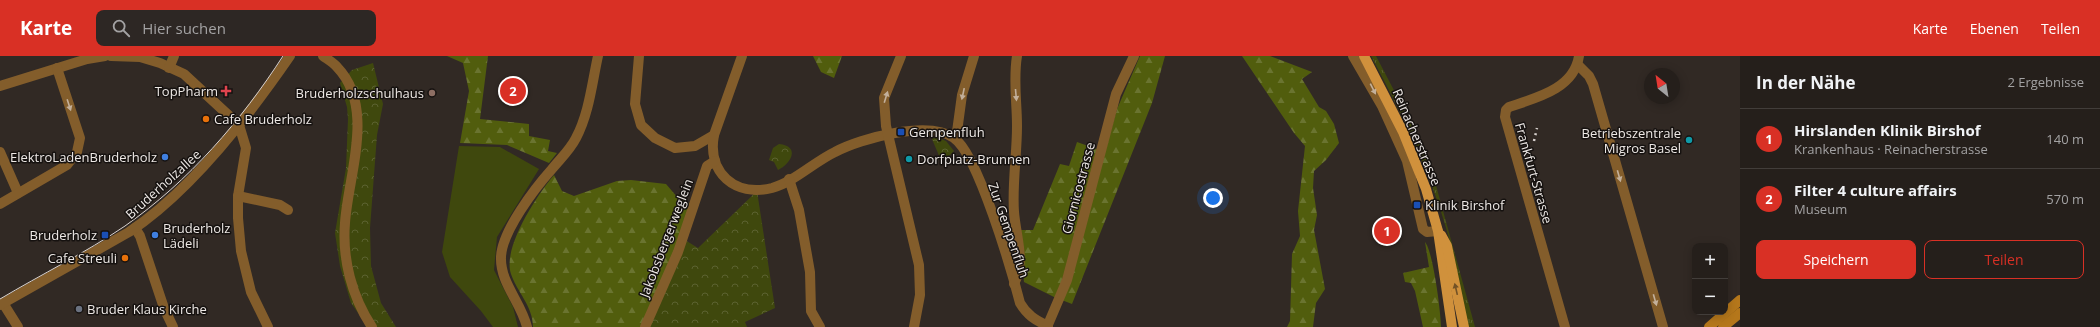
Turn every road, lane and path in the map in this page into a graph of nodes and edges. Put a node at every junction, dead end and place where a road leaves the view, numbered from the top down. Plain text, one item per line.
1 (105, 56) edge
2 (112, 56) edge
3 (174, 56) edge
4 (290, 56) edge
5 (323, 56) edge
6 (598, 56) edge
7 (639, 56) edge
8 (742, 56) edge
9 (901, 56) edge
10 (974, 56) edge
11 (1017, 56) edge
12 (1134, 56) edge
13 (1353, 56) edge
14 (1364, 56) edge
15 (1578, 60) edge
16 (58, 68) junction
17 (169, 68) junction
18 (0, 86) edge
19 (239, 125) junction
20 (714, 135) junction
21 (888, 135) junction
22 (956, 138) junction
23 (0, 152) edge
24 (715, 161) junction
25 (789, 180) junction
26 (18, 193) junction
27 (238, 196) junction
28 (0, 204) edge
29 (288, 210) dead end
30 (135, 228) junction
31 (1438, 231) junction
32 (1014, 284) junction
33 (1740, 300) edge
34 (1, 304) edge
35 (1740, 313) edge
36 (1048, 326) edge
37 (18, 327) edge
38 (173, 327) edge
39 (268, 327) edge
40 (372, 327) edge
41 (527, 327) edge
42 (645, 327) edge
43 (820, 327) edge
44 (914, 327) edge
45 (1452, 327) edge
46 (1464, 327) edge
47 (1565, 327) edge
48 (1662, 327) edge
49 (1709, 327) edge
50 (1723, 327) edge

1 - 16 street
2 - 17 street
3 - 17 street
4 - 19 street, Bruderholzallee
5 - 40 street
6 - 41 street
7 - 20 street
8 - 20 street
21 -> 9 street
10 -> 22 street
11 -> 32 street
12 - 36 street, Giornicostrasse
13 -> 31 street, Reinacherstrasse
14 - 31 main road, Reinacherstrasse
15 - 47 street, Frankfurt-Strasse
15 -> 48 street, Frankfurt-Strasse
16 - 18 street
16 -> 26 street
17 - 19 street
19 - 27 street
19 - 30 street, Bruderholzallee
20 - 24 street
21 - 22 street
21 - 25 street
21 - 44 street
22 - 32 street, Zur Gempenfluh
23 - 26 street
24 - 25 street
24 - 42 street, Jakobsbergerweglein
25 - 43 street
26 - 28 street
27 - 29 street
27 - 39 street
30 - 34 street, Bruderholzallee
30 - 38 street
31 - 45 main road, Reinacherstrasse
46 -> 31 main road, Reinacherstrasse
32 - 36 street, Zur Gempenfluh
33 - 49 main road
34 - 37 street
35 - 50 main road

